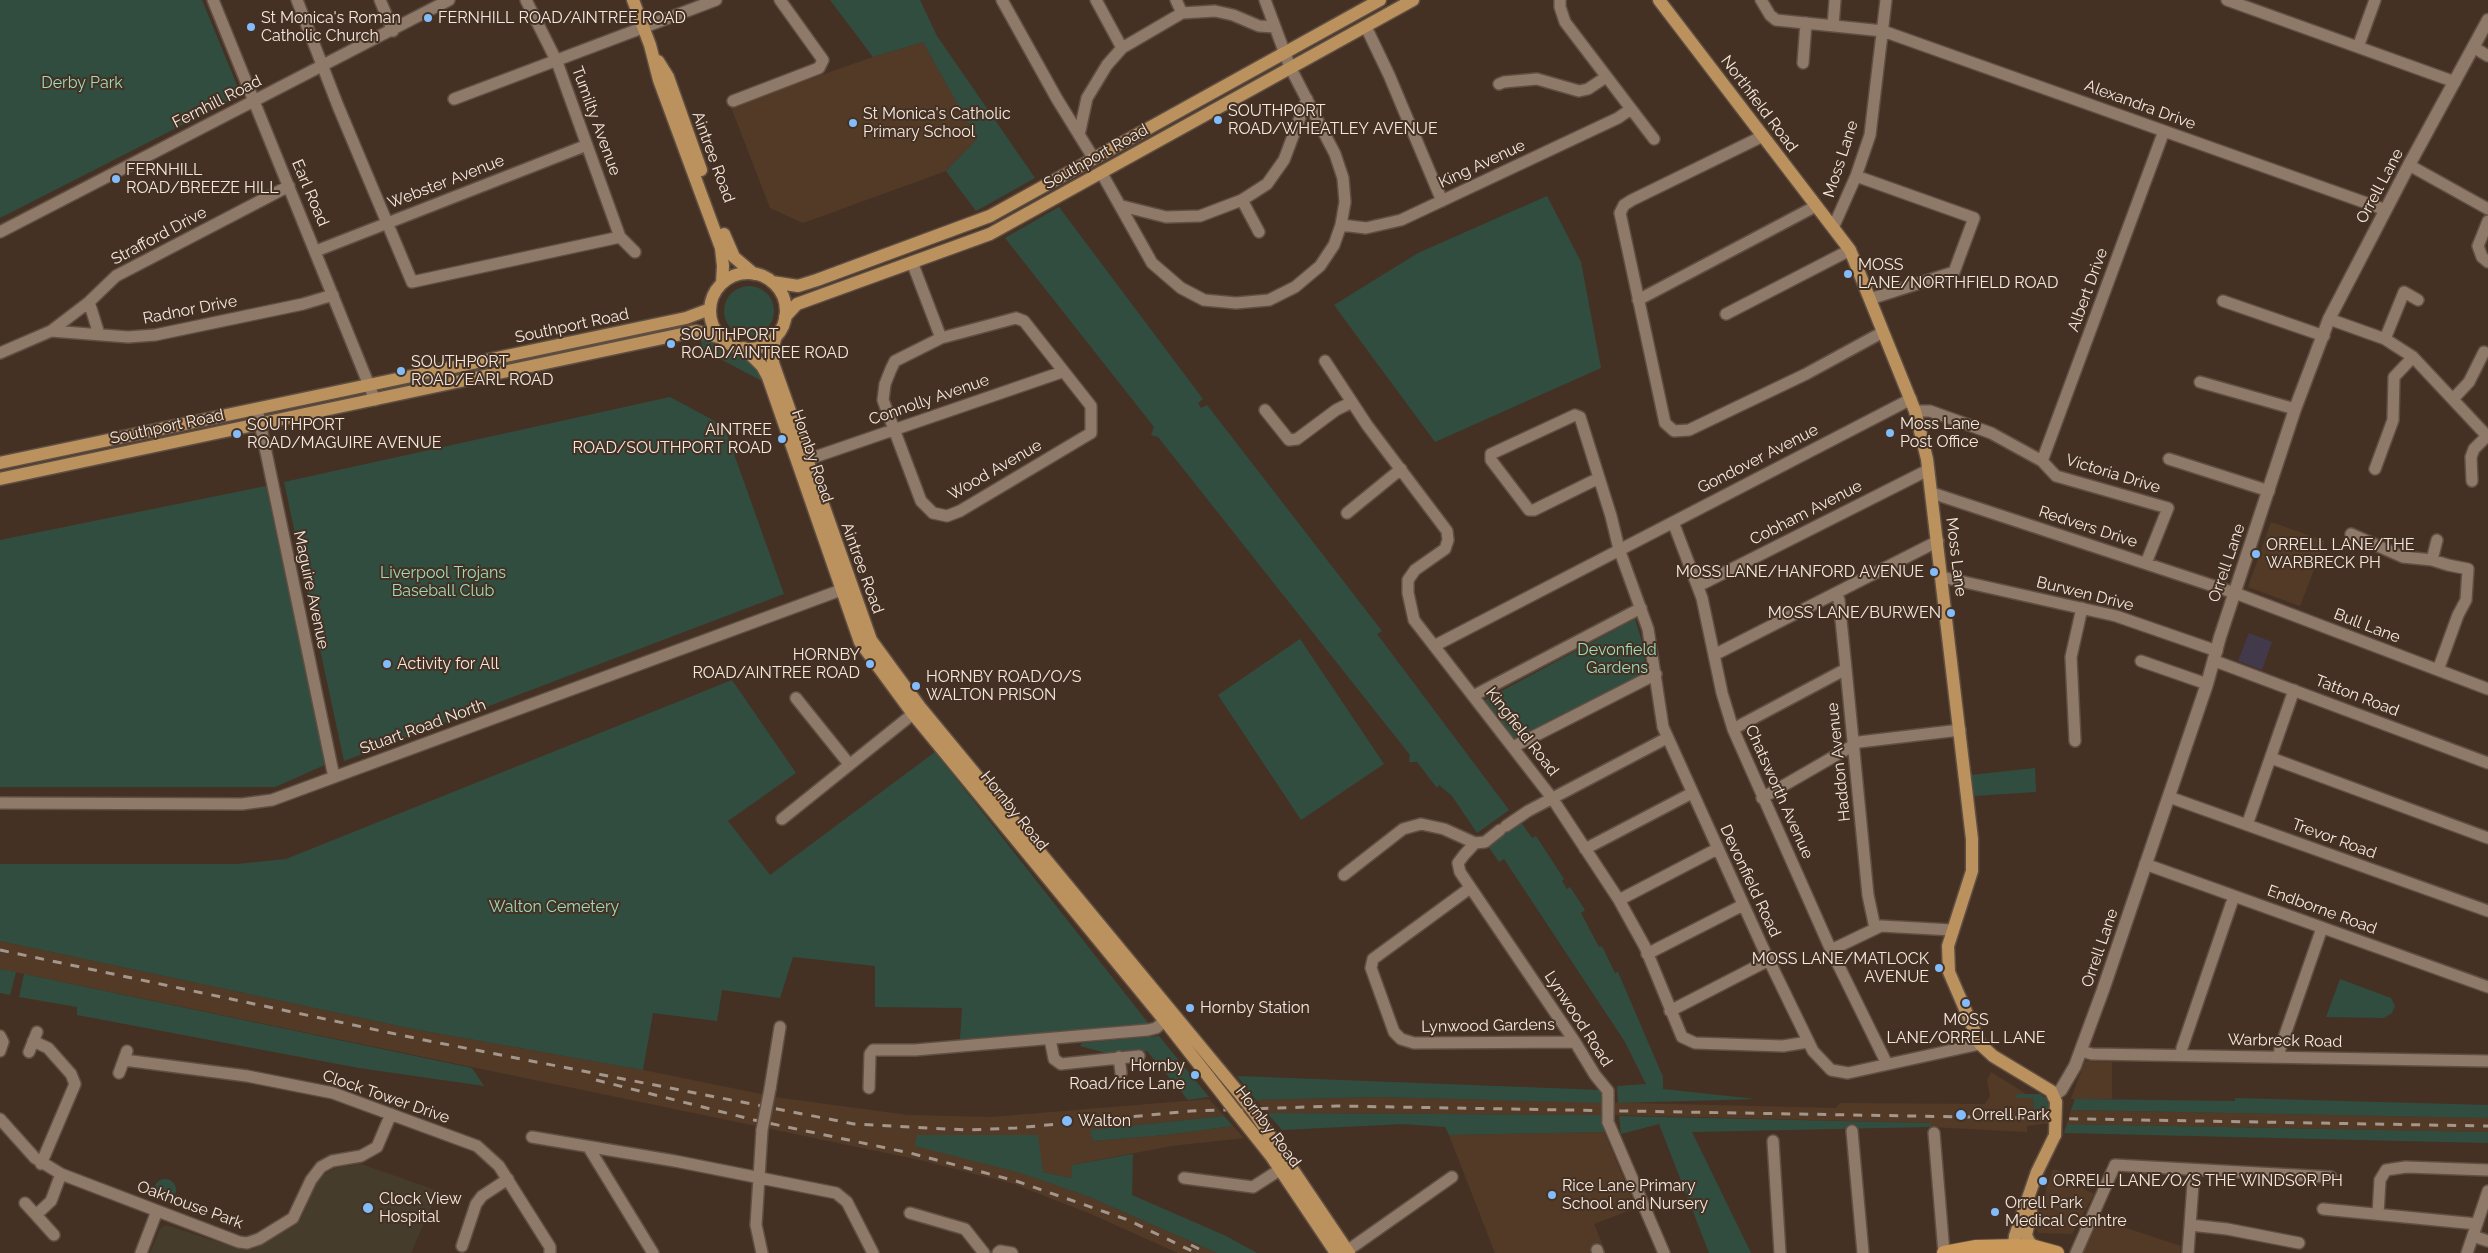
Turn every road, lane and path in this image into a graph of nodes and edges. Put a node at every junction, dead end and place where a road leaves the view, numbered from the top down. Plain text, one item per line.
1 (213, 0) edge
2 (297, 0) edge
3 (380, 0) edge
4 (449, 0) edge
5 (526, 0) edge
6 (633, 0) edge
7 (716, 0) edge
8 (780, 0) edge
9 (1002, 0) edge
10 (1096, 0) edge
11 (1176, 0) edge
12 (1265, 0) edge
13 (1380, 0) edge
14 (1413, 0) edge
15 (1560, 0) edge
16 (1659, 0) edge
17 (1761, 0) edge
18 (1835, 0) edge
19 (1886, 0) edge
20 (2227, 0) edge
21 (2375, 0) edge
22 (1362, 4) edge
23 (1182, 13) junction
24 (2488, 20) edge
25 (1806, 24) junction
26 (1833, 26) junction
27 (1275, 27) junction
28 (1366, 27) junction
29 (644, 28) junction
30 (393, 31) junction
31 (1883, 31) junction
32 (650, 45) junction
33 (2358, 47) junction
34 (2473, 47) junction
35 (1122, 48) junction
36 (1285, 53) junction
37 (2488, 56) edge
38 (557, 62) junction
39 (1803, 63) dead end
40 (323, 64) junction
41 (1293, 72) junction
42 (1606, 77) junction
43 (2455, 82) junction
44 (1499, 84) dead end
45 (454, 99) dead end
46 (1307, 99) junction
47 (255, 101) junction
48 (733, 101) dead end
49 (1631, 109) junction
50 (2164, 131) junction
51 (1078, 135) junction
52 (1763, 136) junction
53 (1654, 139) dead end
54 (587, 145) junction
55 (1094, 159) junction
56 (2409, 165) junction
57 (1101, 172) junction
58 (1856, 176) junction
59 (288, 186) junction
60 (1242, 200) junction
61 (1442, 201) junction
62 (1122, 206) junction
63 (1816, 206) junction
64 (2488, 209) edge
65 (2386, 210) junction
66 (388, 222) junction
67 (2488, 222) edge
68 (1341, 225) junction
69 (1833, 228) junction
70 (0, 232) edge
71 (1260, 232) dead end
72 (620, 237) junction
73 (1850, 250) junction
74 (316, 251) junction
75 (634, 252) dead end
76 (912, 262) junction
77 (2488, 262) edge
78 (754, 274) junction
79 (772, 282) junction
80 (722, 283) junction
81 (333, 295) junction
82 (1870, 299) junction
83 (1638, 300) junction
84 (2418, 300) dead end
85 (2223, 301) dead end
86 (89, 302) junction
87 (710, 309) junction
88 (1726, 314) dead end
89 (784, 316) junction
90 (2329, 319) junction
91 (51, 331) junction
92 (1883, 332) junction
93 (99, 334) junction
94 (776, 335) junction
95 (2324, 336) junction
96 (722, 338) junction
97 (940, 338) junction
98 (2385, 339) junction
99 (744, 348) junction
100 (0, 353) edge
101 (2413, 357) junction
102 (2484, 360) edge
103 (1325, 361) dead end
104 (1062, 372) junction
105 (2200, 382) dead end
106 (371, 385) junction
107 (2453, 399) junction
108 (375, 400) junction
109 (1352, 402) junction
110 (1913, 405) junction
111 (257, 409) junction
112 (2296, 409) junction
113 (1265, 410) dead end
114 (260, 424) junction
115 (894, 429) junction
116 (2487, 437) edge
117 (2169, 459) dead end
118 (806, 460) junction
119 (2042, 461) junction
120 (0, 463) edge
121 (2375, 469) dead end
122 (1402, 470) junction
123 (1928, 470) junction
124 (0, 475) edge
125 (1598, 478) junction
126 (0, 479) edge
127 (2472, 481) dead end
128 (2269, 491) junction
129 (1932, 493) junction
130 (1345, 514) dead end
131 (1673, 522) junction
132 (2350, 534) dead end
133 (2437, 540) dead end
134 (1938, 541) junction
135 (1619, 549) junction
136 (2432, 560) junction
137 (2146, 564) junction
138 (1942, 577) junction
139 (1698, 586) junction
140 (841, 590) junction
141 (1836, 593) junction
142 (2235, 593) junction
143 (1641, 608) junction
144 (2082, 608) junction
145 (871, 640) joint
146 (1434, 646) junction
147 (1714, 655) junction
148 (2216, 656) junction
149 (2141, 661) dead end
150 (1846, 668) junction
151 (2438, 670) junction
152 (1656, 674) junction
153 (2207, 684) junction
154 (2488, 689) edge
155 (2294, 690) junction
156 (1473, 696) junction
157 (796, 698) dead end
158 (917, 711) junction
159 (1733, 729) junction
160 (1960, 730) junction
161 (1667, 738) junction
162 (2075, 742) dead end
163 (1853, 745) junction
164 (1513, 747) junction
165 (2271, 758) junction
166 (2488, 763) edge
167 (849, 764) junction
168 (334, 777) junction
169 (1692, 793) junction
170 (2169, 797) junction
171 (1552, 798) junction
172 (1762, 798) junction
173 (0, 803) edge
174 (782, 819) dead end
175 (2248, 825) junction
176 (2488, 838) edge
177 (1480, 842) junction
178 (1586, 849) junction
179 (1717, 849) junction
180 (2145, 864) junction
181 (1344, 874) dead end
182 (1470, 888) junction
183 (2234, 896) junction
184 (1619, 900) junction
185 (1743, 905) junction
186 (2488, 911) edge
187 (1876, 928) junction
188 (2322, 928) junction
189 (1952, 930) junction
190 (1831, 950) junction
191 (1647, 954) junction
192 (1769, 960) junction
193 (2488, 986) edge
194 (1670, 1011) junction
195 (1169, 1017) junction
196 (780, 1027) dead end
197 (0, 1036) edge
198 (1050, 1039) junction
199 (33, 1042) dead end
200 (1575, 1042) junction
201 (1808, 1042) junction
202 (1980, 1044) junction
203 (2081, 1051) junction
204 (0, 1052) edge
205 (2181, 1055) junction
206 (1139, 1056) dead end
207 (2279, 1057) junction
208 (1119, 1058) junction
209 (2488, 1061) edge
210 (1887, 1064) junction
211 (119, 1073) dead end
212 (1121, 1073) dead end
213 (869, 1088) dead end
214 (2055, 1099) junction
215 (391, 1114) junction
216 (0, 1120) edge
217 (1852, 1131) dead end
218 (1934, 1134) dead end
219 (532, 1137) dead end
220 (1773, 1141) dead end
221 (589, 1148) junction
222 (42, 1164) junction
223 (1281, 1169) junction
224 (2194, 1170) junction
225 (2488, 1170) edge
226 (61, 1174) junction
227 (758, 1177) junction
228 (1452, 1177) dead end
229 (2331, 1177) dead end
230 (1184, 1178) dead end
231 (508, 1179) junction
232 (2488, 1191) edge
233 (25, 1203) dead end
234 (2323, 1209) dead end
235 (157, 1211) junction
236 (910, 1212) dead end
237 (2378, 1214) junction
238 (36, 1215) junction
239 (2477, 1224) junction
240 (2190, 1225) junction
241 (54, 1236) dead end
242 (2473, 1236) junction
243 (2488, 1241) edge
244 (2299, 1243) dead end
245 (462, 1246) dead end
246 (2013, 1246) edge
247 (1344, 1252) edge
248 (1962, 1252) edge
249 (141, 1253) edge
250 (550, 1253) edge
251 (653, 1253) edge
252 (762, 1253) edge
253 (873, 1253) edge
254 (984, 1253) edge
255 (998, 1253) edge
256 (1012, 1253) edge
257 (1664, 1253) edge
258 (1780, 1253) edge
259 (1863, 1253) edge
260 (1944, 1253) edge
261 (2057, 1253) edge
262 (2076, 1253) edge
263 (2188, 1253) edge
264 (2467, 1253) edge

1 - 47 street, Earl Road
2 - 40 street
3 - 30 street
4 - 30 street, Fernhill Road
5 - 38 street, Tumilty Avenue
6 - 29 main road, Aintree Road
7 - 29 street
8 - 48 street
9 - 51 street
10 - 35 street
11 - 23 street
12 - 27 street
13 - 22 main road, Southport Road
14 - 28 main road, Southport Road
15 - 42 street
16 - 52 main road, Northfield Road
17 - 25 street, Alexandra Drive
18 - 26 street
19 - 31 street, Moss Lane
20 - 33 street
21 - 33 street
22 - 36 main road, Southport Road
23 - 27 street
23 - 35 street
24 - 34 street, Orrell Lane
25 - 26 street, Alexandra Drive
25 - 39 street
26 - 31 street, Alexandra Drive
27 - 36 street
28 - 41 main road, Southport Road
28 - 61 street
29 - 32 main road, Aintree Road
29 - 38 street
30 - 40 street, Fernhill Road
31 - 50 street, Alexandra Drive
31 - 58 street, Moss Lane
32 - 78 main road, Aintree Road
32 - 80 main road, Aintree Road
33 - 43 street
34 - 37 street
34 - 43 street, Orrell Lane
35 - 51 street
36 - 41 street
36 - 55 main road, Southport Road
38 - 45 street
38 - 54 street, Tumilty Avenue
40 - 47 street, Fernhill Road
40 - 66 street
41 - 46 street
41 - 57 main road, Southport Road
42 - 44 street
42 - 49 street
43 - 56 street, Orrell Lane
46 - 60 street
46 - 68 street
47 - 59 street, Earl Road
47 - 70 street, Fernhill Road
49 - 53 street
49 - 61 street, King Avenue
50 - 65 street, Alexandra Drive
50 - 119 street, Albert Drive
51 - 55 street
52 - 63 main road, Northfield Road
52 - 83 street
54 - 66 street, Webster Avenue
54 - 72 street, Tumilty Avenue
55 - 79 main road, Southport Road
56 - 64 street
56 - 65 street, Orrell Lane
57 - 62 street
57 - 76 main road, Southport Road
58 - 69 street, Moss Lane
58 - 82 street
59 - 74 street, Earl Road
59 - 86 street, Strafford Drive
60 - 62 street
60 - 71 street
61 - 68 street, King Avenue
62 - 68 street
63 - 69 main road, Northfield Road
63 - 83 street
65 - 90 street, Orrell Lane
66 - 72 street
66 - 74 street, Webster Avenue
67 - 77 street
69 - 73 main road, Moss Lane
72 - 75 street, Tumilty Avenue
73 - 82 main road, Moss Lane
73 - 88 street
74 - 81 street, Earl Road
76 - 89 main road, Southport Road
76 - 97 street
78 - 79 main road
78 - 80 main road
79 - 89 main road
80 - 87 main road
81 - 93 street, Radnor Drive
81 - 106 street, Earl Road
82 - 92 main road, Moss Lane
83 - 92 street
84 - 98 street
85 - 95 street
86 - 91 street, Strafford Drive
86 - 93 street
87 - 96 main road
87 - 106 main road, Southport Road
89 - 94 main road
90 - 95 street, Orrell Lane
90 - 98 street
91 - 93 street, Radnor Drive
91 - 100 street, Strafford Drive
92 - 110 main road, Moss Lane
94 - 99 main road
94 - 118 main road, Aintree Road
95 - 112 street, Orrell Lane
96 - 99 main road
96 - 108 main road, Southport Road
97 - 104 street
97 - 115 street
98 - 101 street
99 - 140 main road, Hornby Road
101 - 107 street
101 - 121 street
102 - 107 street
103 - 109 street, Kingfield Road
104 - 115 street, Connolly Avenue
104 - 115 street, Wood Avenue
105 - 112 street
106 - 108 street, Earl Road
106 - 111 main road, Southport Road
107 - 116 street
108 - 114 main road, Southport Road
109 - 113 street
109 - 122 street, Kingfield Road
110 - 119 street, Victoria Drive
110 - 123 main road, Moss Lane
110 - 131 street, Gondover Avenue
111 - 114 street, Maguire Avenue
111 - 120 main road, Southport Road
112 - 128 street, Orrell Lane
114 - 126 main road, Southport Road
114 - 168 street, Maguire Avenue
115 - 118 street, Connolly Avenue
116 - 127 street
117 - 128 street
118 - 145 main road, Aintree Road
119 - 137 street, Victoria Drive
122 - 130 street
122 - 146 street, Kingfield Road
123 - 129 main road, Moss Lane
123 - 139 street, Cobham Avenue
124 - 126 street
125 - 125 street, Devonfield Road
125 - 135 street, Devonfield Road
128 - 142 street, Orrell Lane
129 - 134 main road, Moss Lane
129 - 137 street, Redvers Drive
131 - 135 street, Gondover Avenue
131 - 139 street, Chatsworth Avenue
132 - 136 street
133 - 136 street
134 - 138 main road, Moss Lane
134 - 141 street
135 - 143 street, Devonfield Road
135 - 146 street, Gondover Avenue
136 - 151 street
137 - 142 street, Redvers Drive
138 - 144 street, Burwen Drive
138 - 160 main road, Moss Lane
139 - 147 street, Chatsworth Avenue
140 - 158 main road, Hornby Road
140 - 168 street, Stuart Road North
141 - 147 street
141 - 150 street, Haddon Avenue
142 - 148 street, Orrell Lane
142 - 151 street, Bull Lane
143 - 152 street, Devonfield Road
143 - 156 street
144 - 148 street, Burwen Drive
144 - 162 street
145 - 158 main road, Hornby Road
146 - 156 street, Kingfield Road
147 - 159 street, Chatsworth Avenue
148 - 153 street, Orrell Lane
148 - 155 street, Tatton Road
149 - 153 street
150 - 159 street
150 - 163 street, Haddon Avenue
151 - 154 street, Bull Lane
152 - 161 street, Devonfield Road
152 - 164 street
153 - 170 street, Orrell Lane
155 - 165 street
155 - 166 street, Tatton Road
156 - 164 street, Kingfield Road
157 - 167 street
158 - 167 street
158 - 195 main road, Hornby Road
159 - 172 street, Chatsworth Avenue
160 - 163 street
160 - 189 main road, Moss Lane
161 - 169 street, Devonfield Road
161 - 171 street, Lynwood Road
163 - 172 street
163 - 187 street, Haddon Avenue
164 - 171 street, Kingfield Road
165 - 175 street
165 - 176 street
167 - 174 street
168 - 173 street, Stuart Road North
169 - 178 street
169 - 179 street, Devonfield Road
170 - 175 street, Trevor Road
170 - 180 street, Orrell Lane
171 - 177 street, Lynwood Road
171 - 178 street, Kingfield Road
172 - 190 street, Chatsworth Avenue
175 - 186 street, Trevor Road
177 - 181 street
177 - 182 street, Lynwood Road
178 - 184 street, Kingfield Road
179 - 184 street
179 - 185 street, Devonfield Road
180 - 183 street, Endborne Road
180 - 203 street, Orrell Lane
182 - 200 street, Lynwood Road
182 - 200 street, Lynwood Gardens
183 - 188 street, Endborne Road
183 - 205 street
184 - 191 street, Kingfield Road
185 - 191 street
185 - 192 street, Devonfield Road
187 - 189 street
187 - 190 street
188 - 193 street, Endborne Road
188 - 207 street
189 - 202 main road, Moss Lane
190 - 210 street, Chatsworth Avenue
191 - 194 street, Kingfield Road
192 - 194 street
192 - 201 street, Devonfield Road
194 - 201 street, Kingfield Road
195 - 198 street
195 - 223 main road, Hornby Road, bridge
195 - 247 main road, Hornby Road, bridge
196 - 227 street, bridge
197 - 204 street
198 - 208 street
198 - 213 street
199 - 222 street
200 - 257 street, Lynwood Road, bridge
201 - 210 street, Devonfield Road
202 - 210 street, Devonfield Road
202 - 214 main road, Moss Lane
203 - 205 street, Warbreck Road
203 - 214 street, Orrell Lane
205 - 207 street, Warbreck Road
206 - 208 street
207 - 209 street, Warbreck Road
208 - 212 street
211 - 215 street, Clock Tower Drive
214 - 246 main road, bridge
215 - 231 street, Clock Tower Drive
215 - 235 street, Oakhouse Park
216 - 222 street, Oakhouse Park
217 - 259 street
218 - 260 street
219 - 221 street
220 - 258 street
221 - 227 street
221 - 251 street
222 - 226 street, Oakhouse Park
223 - 230 street
223 - 247 main road, Hornby Road
224 - 229 street
224 - 240 street
224 - 262 street
225 - 237 street
226 - 235 street, Oakhouse Park
226 - 238 street
227 - 252 street
227 - 253 street
228 - 247 street
231 - 245 street
231 - 250 street, Clock Tower Drive
232 - 239 street
233 - 238 street
234 - 237 street
235 - 249 street
236 - 254 street
237 - 239 street
238 - 241 street
239 - 242 street
240 - 244 street
240 - 263 street
242 - 243 street
242 - 264 street
246 - 248 highway
246 - 261 highway
248 - 260 highway
255 - 256 street

